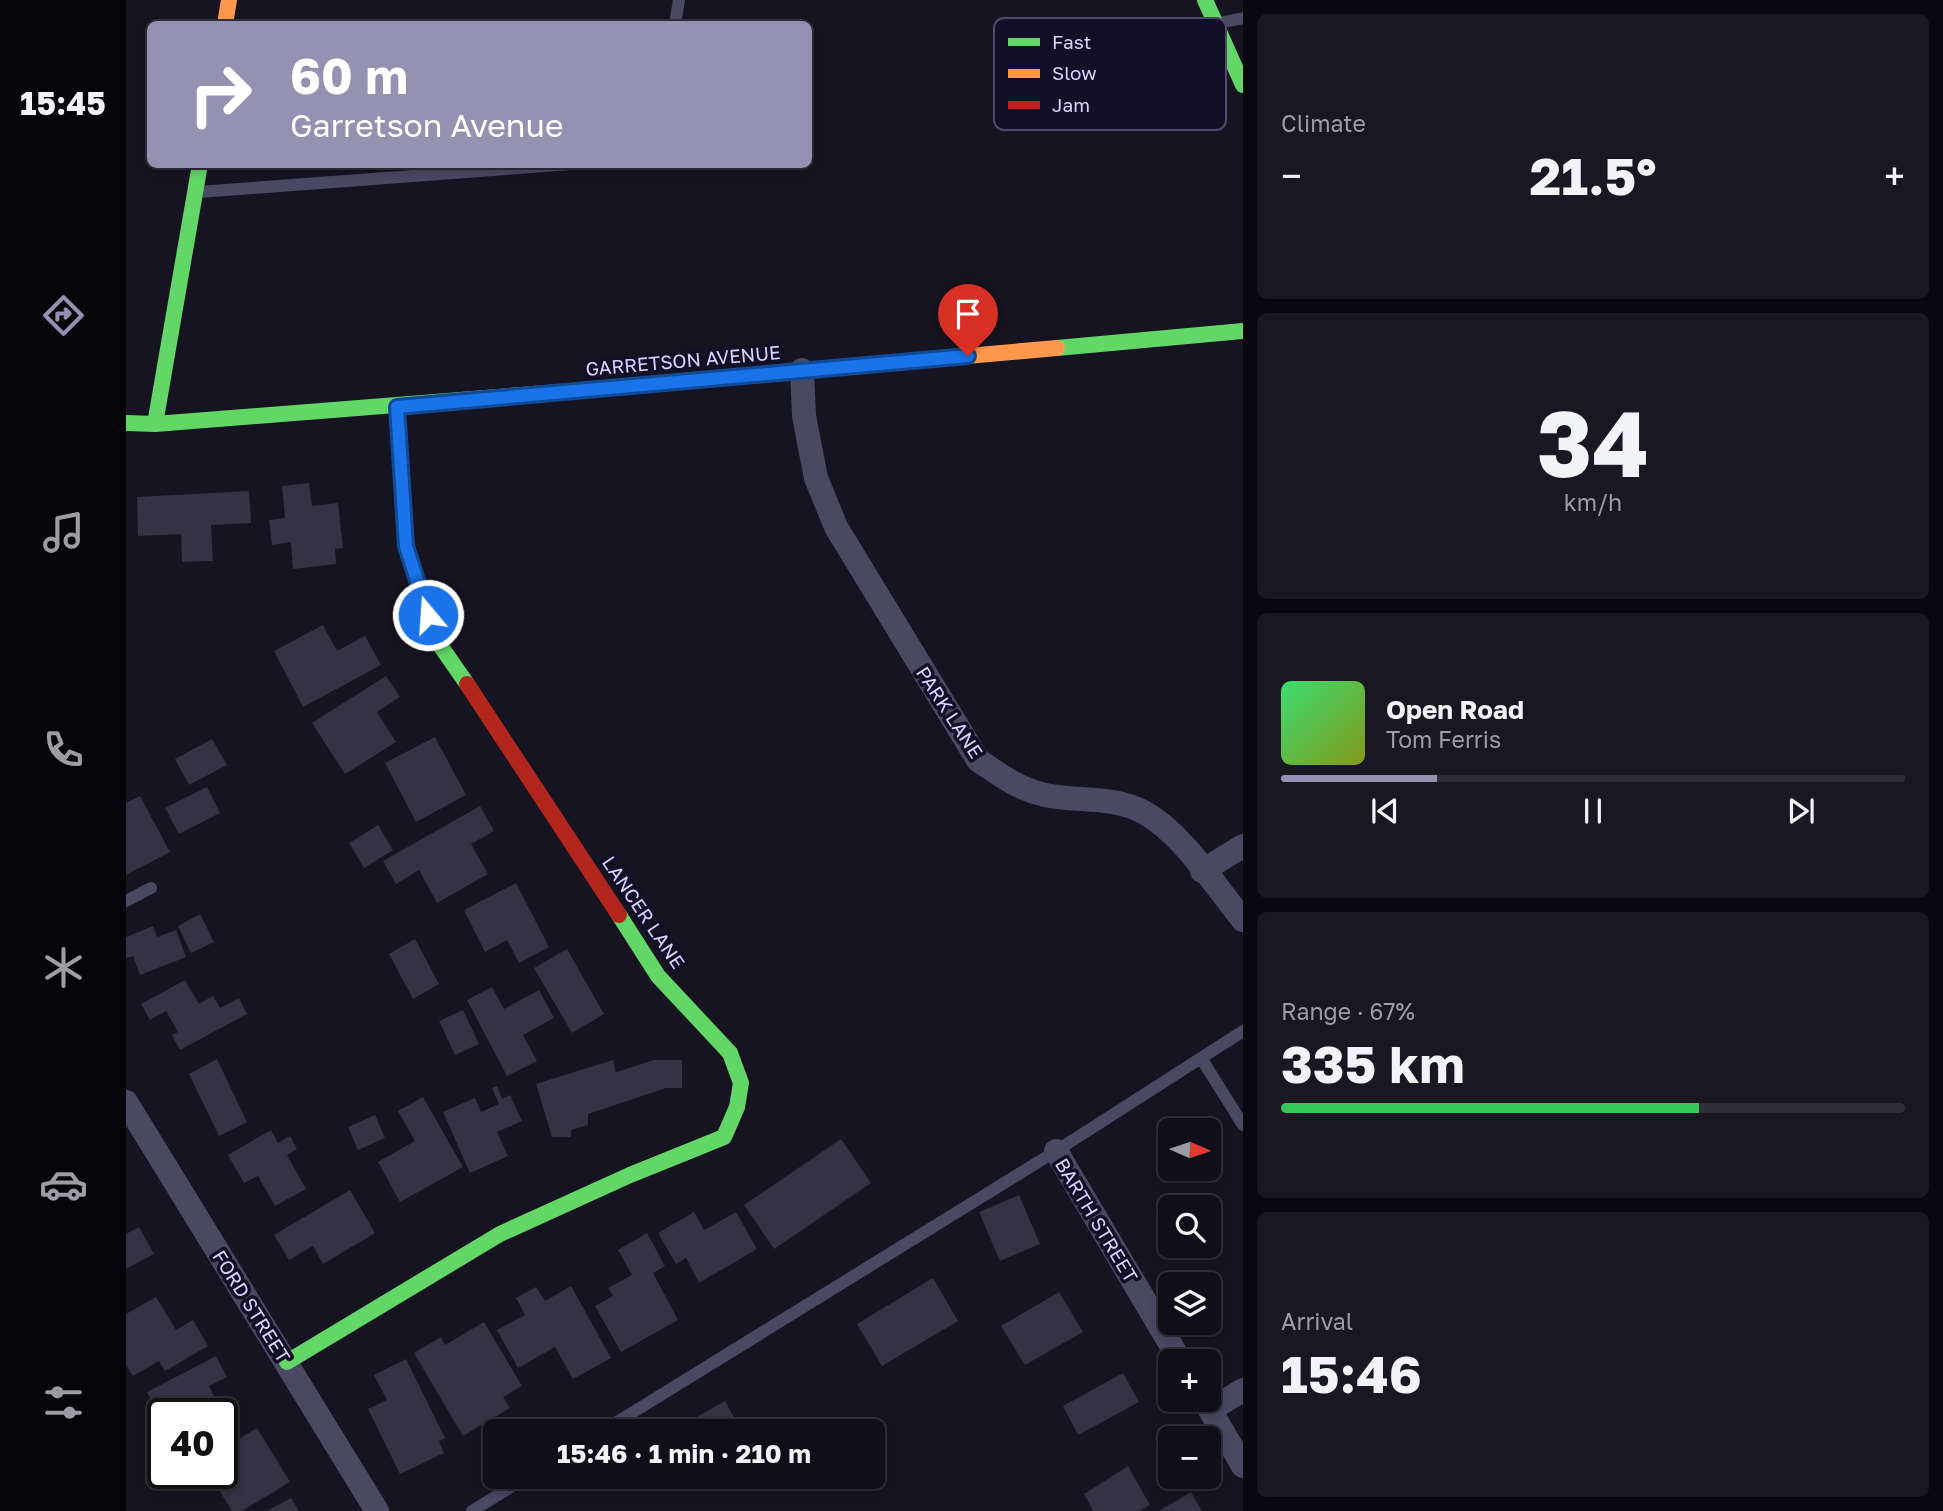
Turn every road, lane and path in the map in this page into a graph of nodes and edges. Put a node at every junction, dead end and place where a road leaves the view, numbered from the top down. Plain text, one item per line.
1 (229, 0) edge
2 (679, 0) edge
3 (1205, 0) edge
4 (1212, 18) edge
5 (226, 21) edge
6 (676, 21) edge
7 (1226, 48) edge
8 (1243, 85) edge
9 (199, 168) edge
10 (520, 168) edge
11 (195, 193) junction
12 (1243, 331) edge
13 (802, 370) junction
14 (397, 407) junction
15 (141, 424) edge
16 (126, 431) edge
17 (1243, 845) edge
18 (1202, 871) junction
19 (151, 888) dead end
20 (126, 901) edge
21 (1243, 920) edge
22 (1243, 1031) edge
23 (1201, 1058) junction
24 (126, 1102) edge
25 (1243, 1125) edge
26 (1056, 1151) junction
27 (1173, 1349) edge
28 (287, 1362) junction
29 (1243, 1390) edge
30 (1221, 1399) edge
31 (1211, 1412) edge
32 (622, 1419) edge
33 (1243, 1466) edge
34 (508, 1489) edge
35 (377, 1511) edge
36 (472, 1511) edge

1 - 5 street
2 - 6 lane
3 - 4 street
7 - 8 street
9 - 11 street
10 - 11 lane
11 - 15 street
12 - 13 street, GARRETSON AVENUE
13 - 14 street, GARRETSON AVENUE
13 - 18 street, PARK LANE
14 - 15 street, GARRETSON AVENUE
14 - 28 street, LANCER LANE
15 - 16 street, GARRETSON AVENUE
17 - 18 street
18 - 21 street, PARK LANE
19 - 20 lane
22 - 23 lane
23 - 25 lane
23 - 26 lane
24 - 28 street, FORD STREET
26 - 27 street, BARTH STREET
26 - 32 lane
28 - 35 street, FORD STREET
29 - 30 street
31 - 33 street
34 - 36 lane

